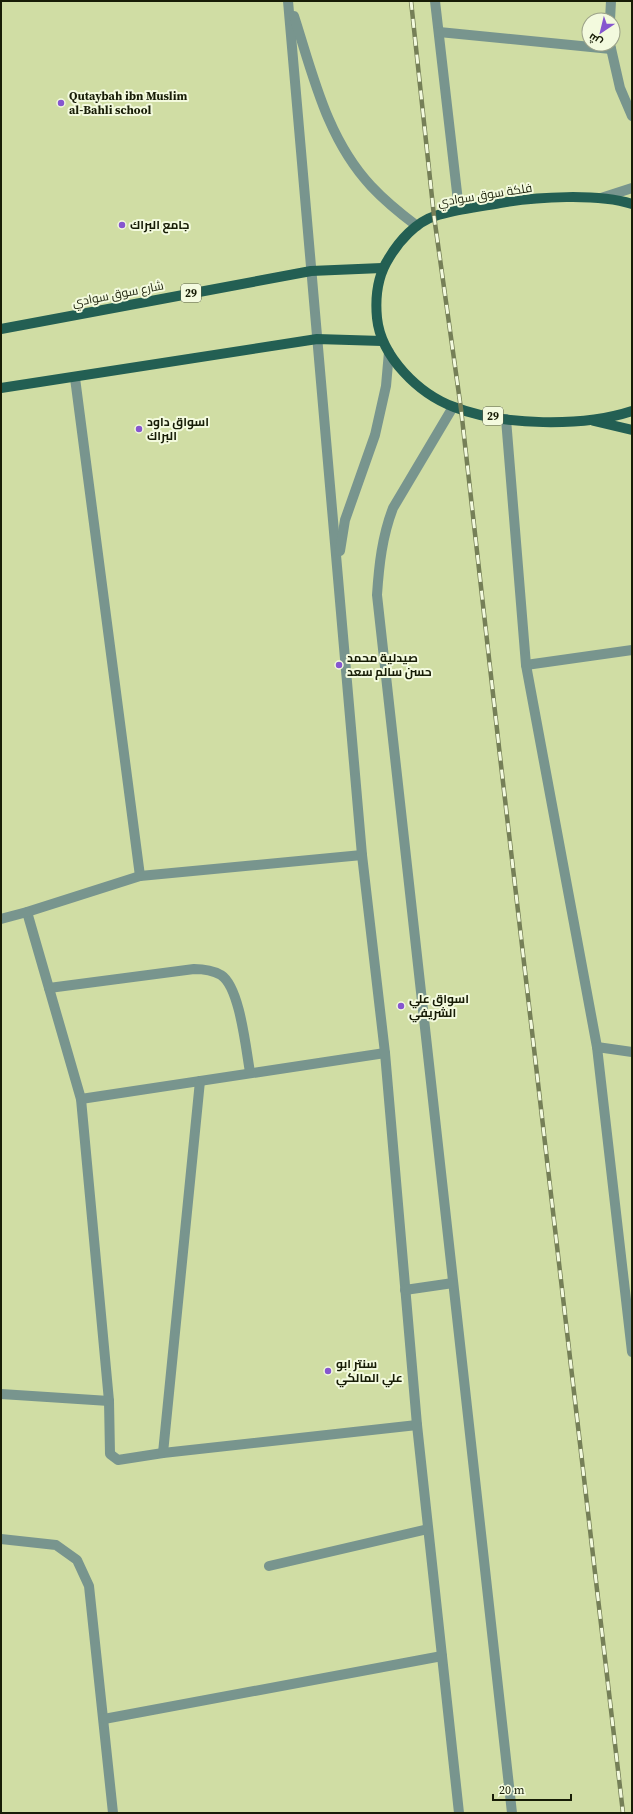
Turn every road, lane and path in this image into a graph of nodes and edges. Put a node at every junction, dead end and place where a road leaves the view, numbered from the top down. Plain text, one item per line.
1 (289, 1) edge
2 (435, 1) edge
3 (611, 1) edge
4 (610, 12) edge
5 (439, 32) junction
6 (581, 44) edge
7 (611, 52) edge
8 (632, 116) edge
9 (632, 188) edge
10 (601, 198) junction
11 (632, 204) edge
12 (459, 210) junction
13 (417, 226) junction
14 (382, 268) junction
15 (312, 270) junction
16 (1, 329) edge
17 (318, 340) junction
18 (382, 341) junction
19 (389, 352) junction
20 (75, 378) junction
21 (1, 388) edge
22 (453, 407) junction
23 (632, 410) edge
24 (506, 419) junction
25 (590, 420) junction
26 (632, 430) edge
27 (337, 566) junction
28 (632, 650) edge
29 (526, 666) junction
30 (362, 855) junction
31 (140, 876) junction
32 (27, 912) junction
33 (1, 919) edge
34 (49, 988) junction
35 (597, 1047) junction
36 (632, 1052) edge
37 (385, 1053) junction
38 (250, 1072) junction
39 (200, 1081) junction
40 (80, 1099) junction
41 (453, 1283) junction
42 (405, 1290) junction
43 (632, 1352) edge
44 (1, 1394) edge
45 (109, 1401) junction
46 (417, 1425) junction
47 (163, 1453) junction
48 (428, 1529) junction
49 (1, 1539) edge
50 (269, 1566) dead end
51 (442, 1656) junction
52 (104, 1719) junction
53 (113, 1813) edge
54 (459, 1813) edge
55 (512, 1813) edge

1 - 13 street
1 - 15 street
2 - 5 street
3 - 4 street
5 - 6 street
5 - 12 street
7 - 8 street
9 - 10 street
10 - 11 main road, فلكة سوق سوادي / 29
10 - 12 main road, فلكة سوق سوادي / 29
12 - 13 main road, فلكة سوق سوادي / 29
13 - 14 main road, فلكة سوق سوادي / 29
14 - 15 main road, شارع سوق سوادي / 29
14 - 18 main road, فلكة سوق سوادي / 29
15 - 16 main road, شارع سوق سوادي / 29
15 - 17 street
17 - 18 main road
17 - 20 main road
17 - 27 street
18 - 19 main road, فلكة سوق سوادي / 29
19 - 22 main road, فلكة سوق سوادي / 29
19 - 27 street
20 - 21 main road
20 - 31 street
22 - 24 main road, فلكة سوق سوادي / 29
22 - 41 street
23 - 25 main road, فلكة سوق سوادي / 29
24 - 25 main road, فلكة سوق سوادي / 29
24 - 29 street
25 - 26 main road
27 - 30 street
28 - 29 street
29 - 35 street
30 - 31 street
30 - 37 street
31 - 32 street
32 - 33 street
32 - 34 street
34 - 38 street
34 - 40 street
35 - 36 street
35 - 43 street
37 - 38 street
37 - 42 street
38 - 39 street
39 - 40 street
39 - 47 street
40 - 45 street
41 - 42 street
41 - 55 street
42 - 46 street
44 - 45 street
45 - 47 street
46 - 47 street
46 - 48 street
48 - 50 street
48 - 51 street
49 - 52 street
51 - 52 street
51 - 54 street
52 - 53 street

